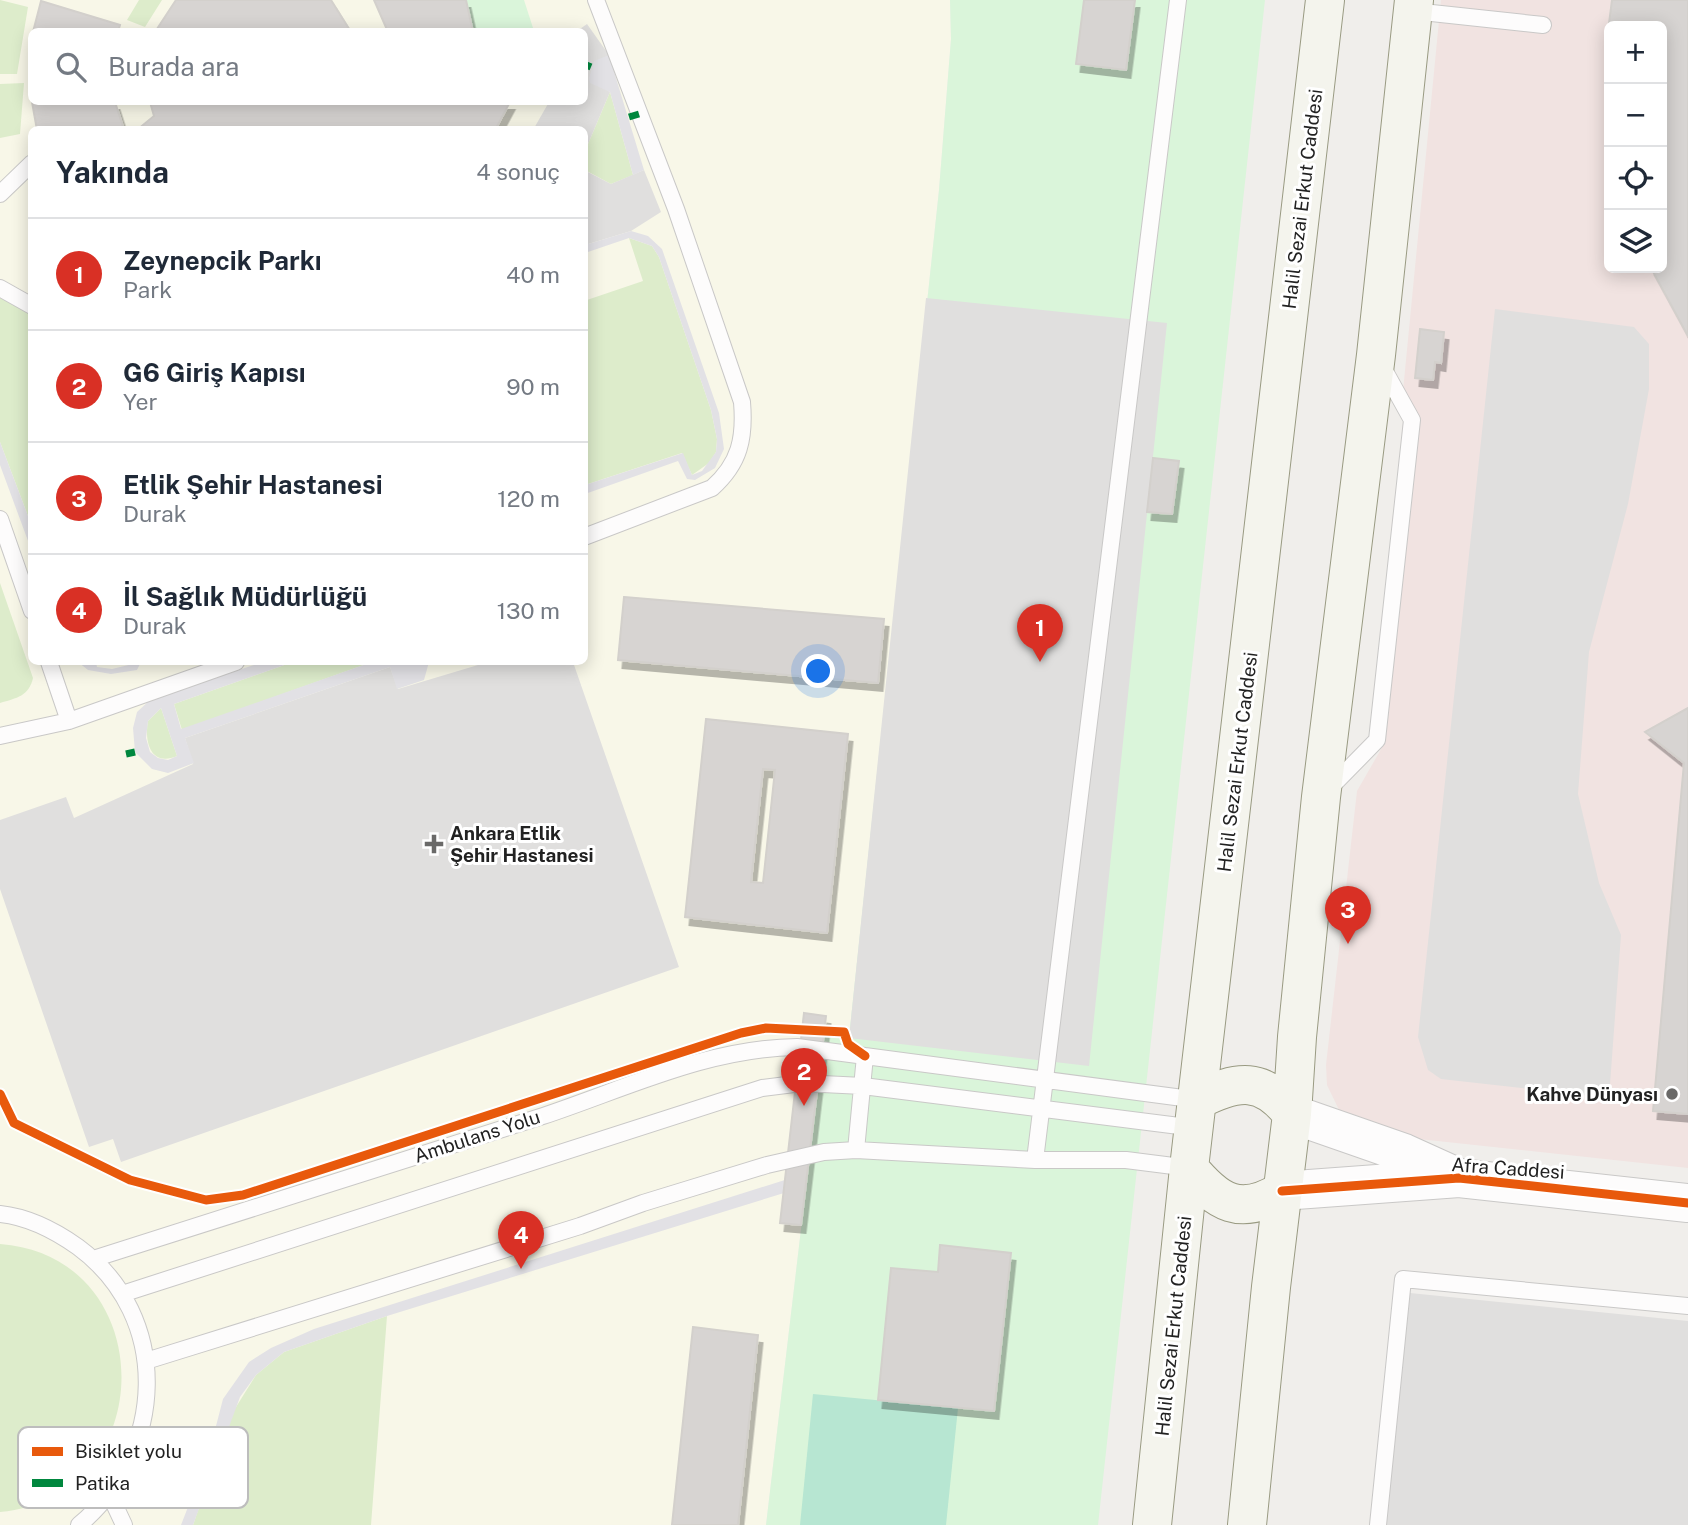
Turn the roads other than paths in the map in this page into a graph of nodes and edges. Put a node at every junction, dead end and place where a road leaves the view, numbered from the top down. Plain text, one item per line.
1 (596, 0) edge
2 (1178, 0) edge
3 (1325, 0) edge
4 (1413, 5) edge
5 (1543, 25) dead end
6 (28, 167) edge
7 (0, 194) edge
8 (0, 288) edge
9 (28, 304) edge
10 (0, 519) edge
11 (588, 535) edge
12 (28, 600) edge
13 (50, 665) edge
14 (227, 665) edge
15 (69, 720) junction
16 (0, 736) edge
17 (865, 1056) junction
18 (1043, 1080) junction
19 (863, 1086) junction
20 (1041, 1109) junction
21 (1196, 1114) junction
22 (1293, 1114) junction
23 (856, 1150) junction
24 (1035, 1160) junction
25 (1189, 1168) junction
26 (1459, 1178) junction
27 (1282, 1191) junction
28 (1688, 1203) edge
29 (0, 1214) edge
30 (93, 1259) junction
31 (122, 1294) junction
32 (1688, 1306) edge
33 (146, 1361) junction
34 (143, 1427) edge
35 (97, 1508) edge
36 (116, 1508) edge
37 (79, 1525) edge
38 (124, 1525) edge
39 (1152, 1525) edge
40 (1247, 1525) edge
41 (1378, 1525) edge

1 - 11 lane
2 - 18 lane
3 - 21 main road, Halil Sezai Erkut Caddesi
4 - 5 lane
4 - 22 main road
6 - 7 lane
8 - 9 lane
10 - 12 lane
13 - 15 lane
14 - 15 lane
15 - 16 lane
17 - 18 lane, Ambulans Yolu
17 - 19 lane
17 - 30 lane, Ambulans Yolu
18 - 20 lane
18 - 21 lane, Ambulans Yolu
19 - 20 lane
19 - 23 lane
19 - 31 lane
20 - 21 lane
20 - 24 lane
21 - 22 main road
21 - 25 main road, Halil Sezai Erkut Caddesi
22 - 26 street, Afra Caddesi
22 - 27 main road
23 - 24 lane
23 - 33 lane
24 - 25 lane
25 - 27 main road
25 - 39 main road, Halil Sezai Erkut Caddesi
26 - 27 street, Afra Caddesi
26 - 28 street, Afra Caddesi
27 - 40 main road
29 - 30 lane
30 - 31 lane
31 - 33 lane
32 - 41 lane
33 - 34 lane
35 - 37 lane
36 - 38 lane

